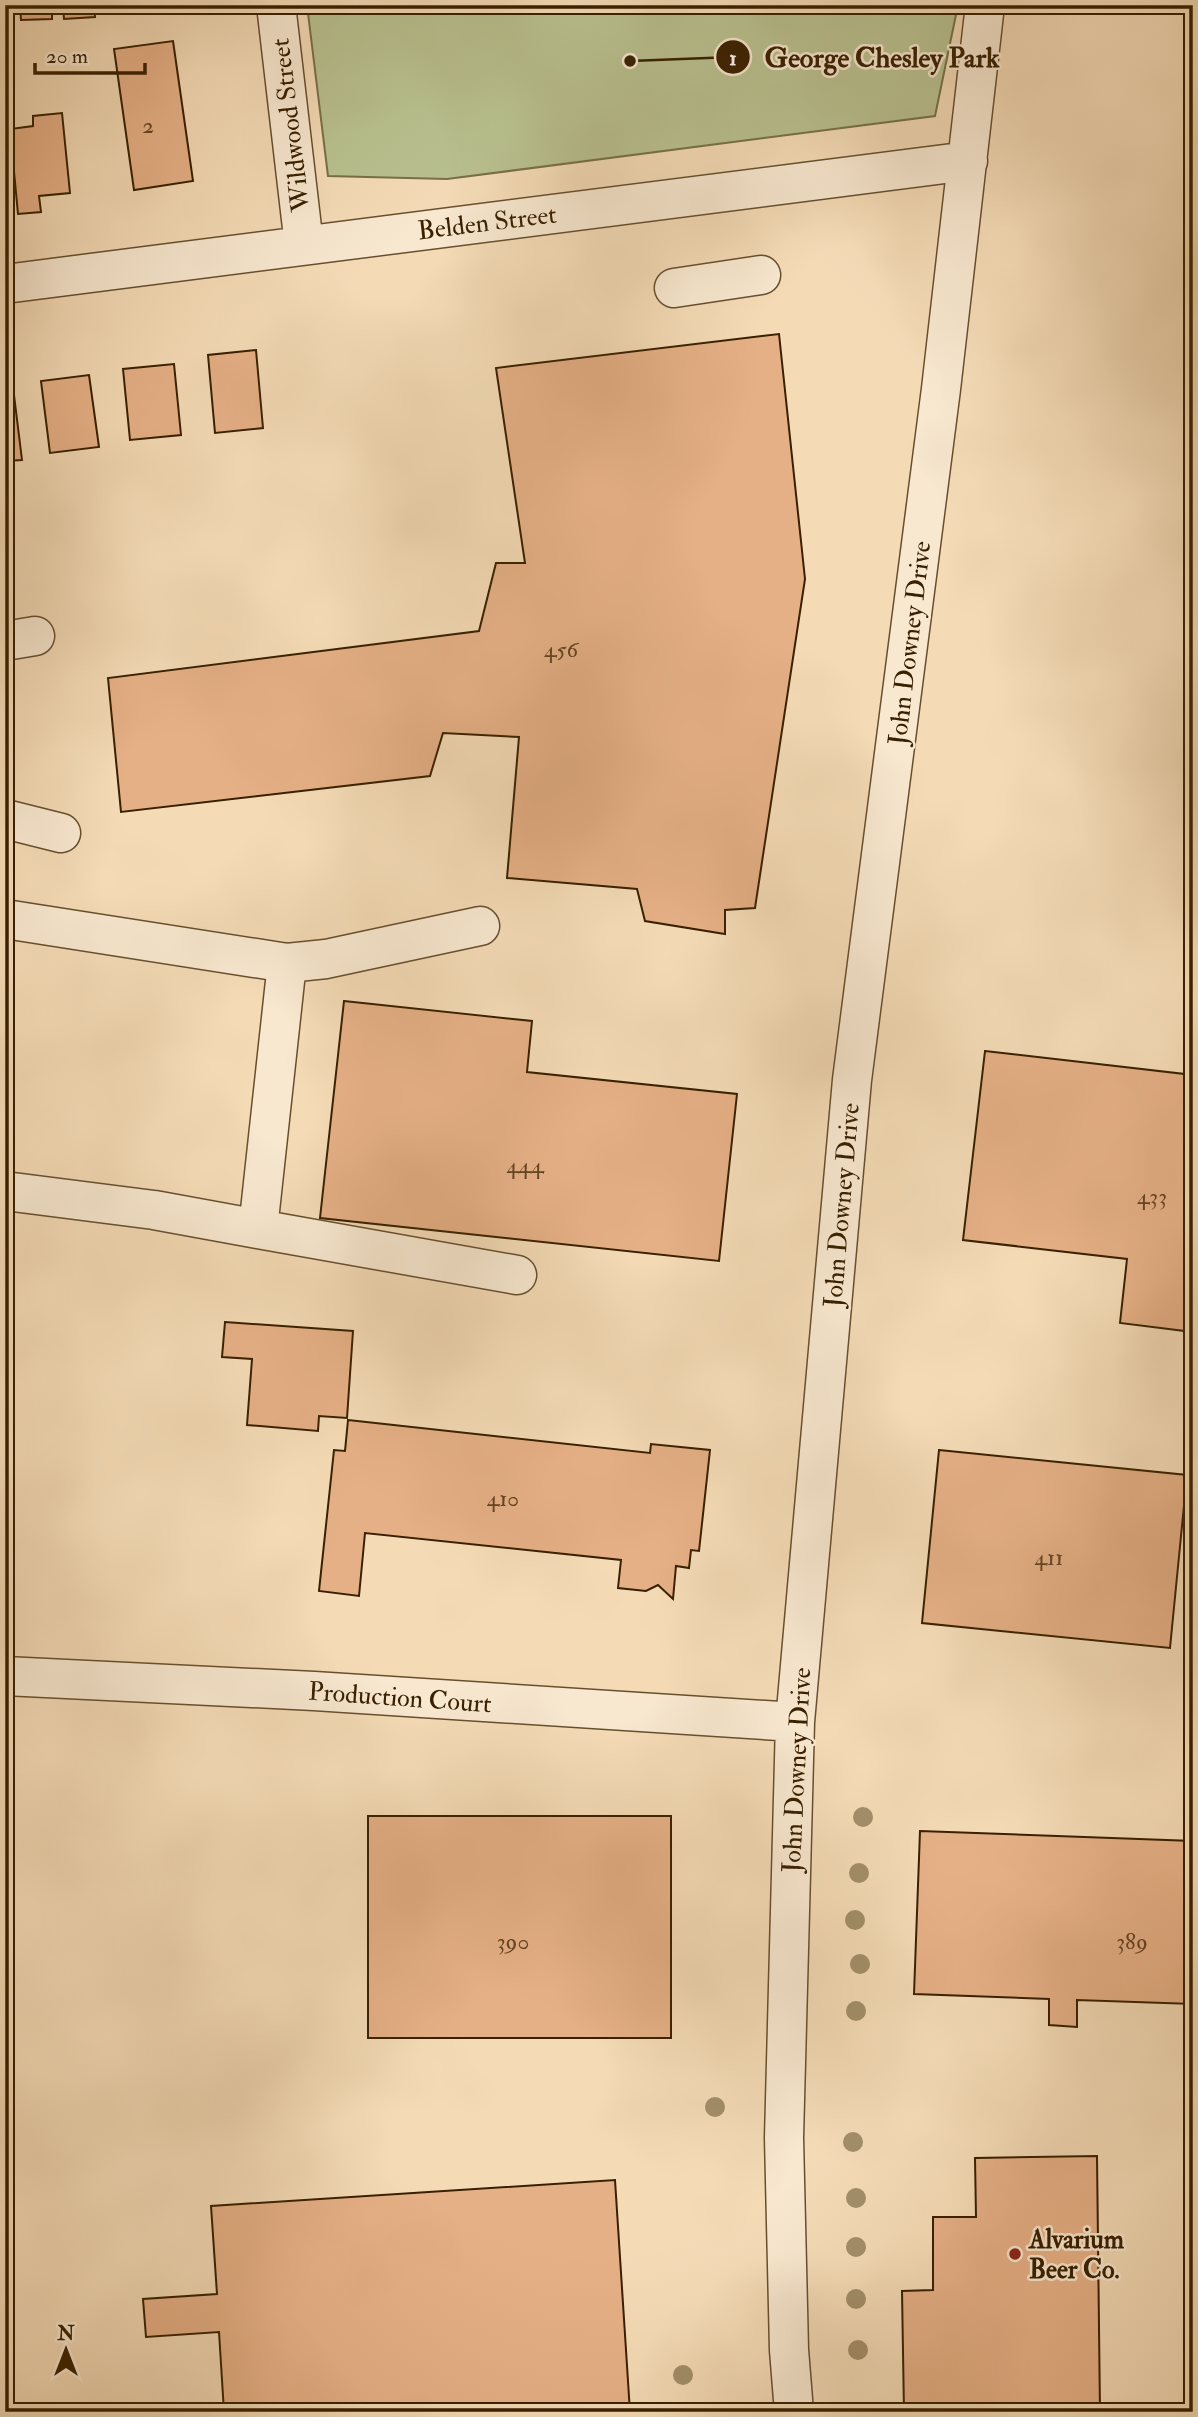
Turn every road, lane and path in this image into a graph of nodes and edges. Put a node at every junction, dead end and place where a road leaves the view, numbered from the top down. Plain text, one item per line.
1 (276, 5) edge
2 (985, 5) edge
3 (968, 160) junction
4 (304, 245) junction
5 (761, 275) dead end
6 (5, 284) edge
7 (674, 288) dead end
8 (5, 818) edge
9 (61, 833) dead end
10 (5, 919) edge
11 (481, 926) dead end
12 (287, 963) junction
13 (5, 1191) edge
14 (258, 1229) junction
15 (517, 1275) dead end
16 (5, 1676) edge
17 (795, 1722) junction
18 (794, 2412) edge

1 - 4 street, Wildwood Street
2 - 3 street, John Downey Drive
3 - 4 street, Belden Street
3 - 17 street, John Downey Drive
4 - 6 street, Belden Street
5 - 7 street
8 - 9 street
10 - 12 street
11 - 12 street
12 - 14 street
13 - 14 street
14 - 15 street
16 - 17 street, Production Court
17 - 18 street, John Downey Drive

